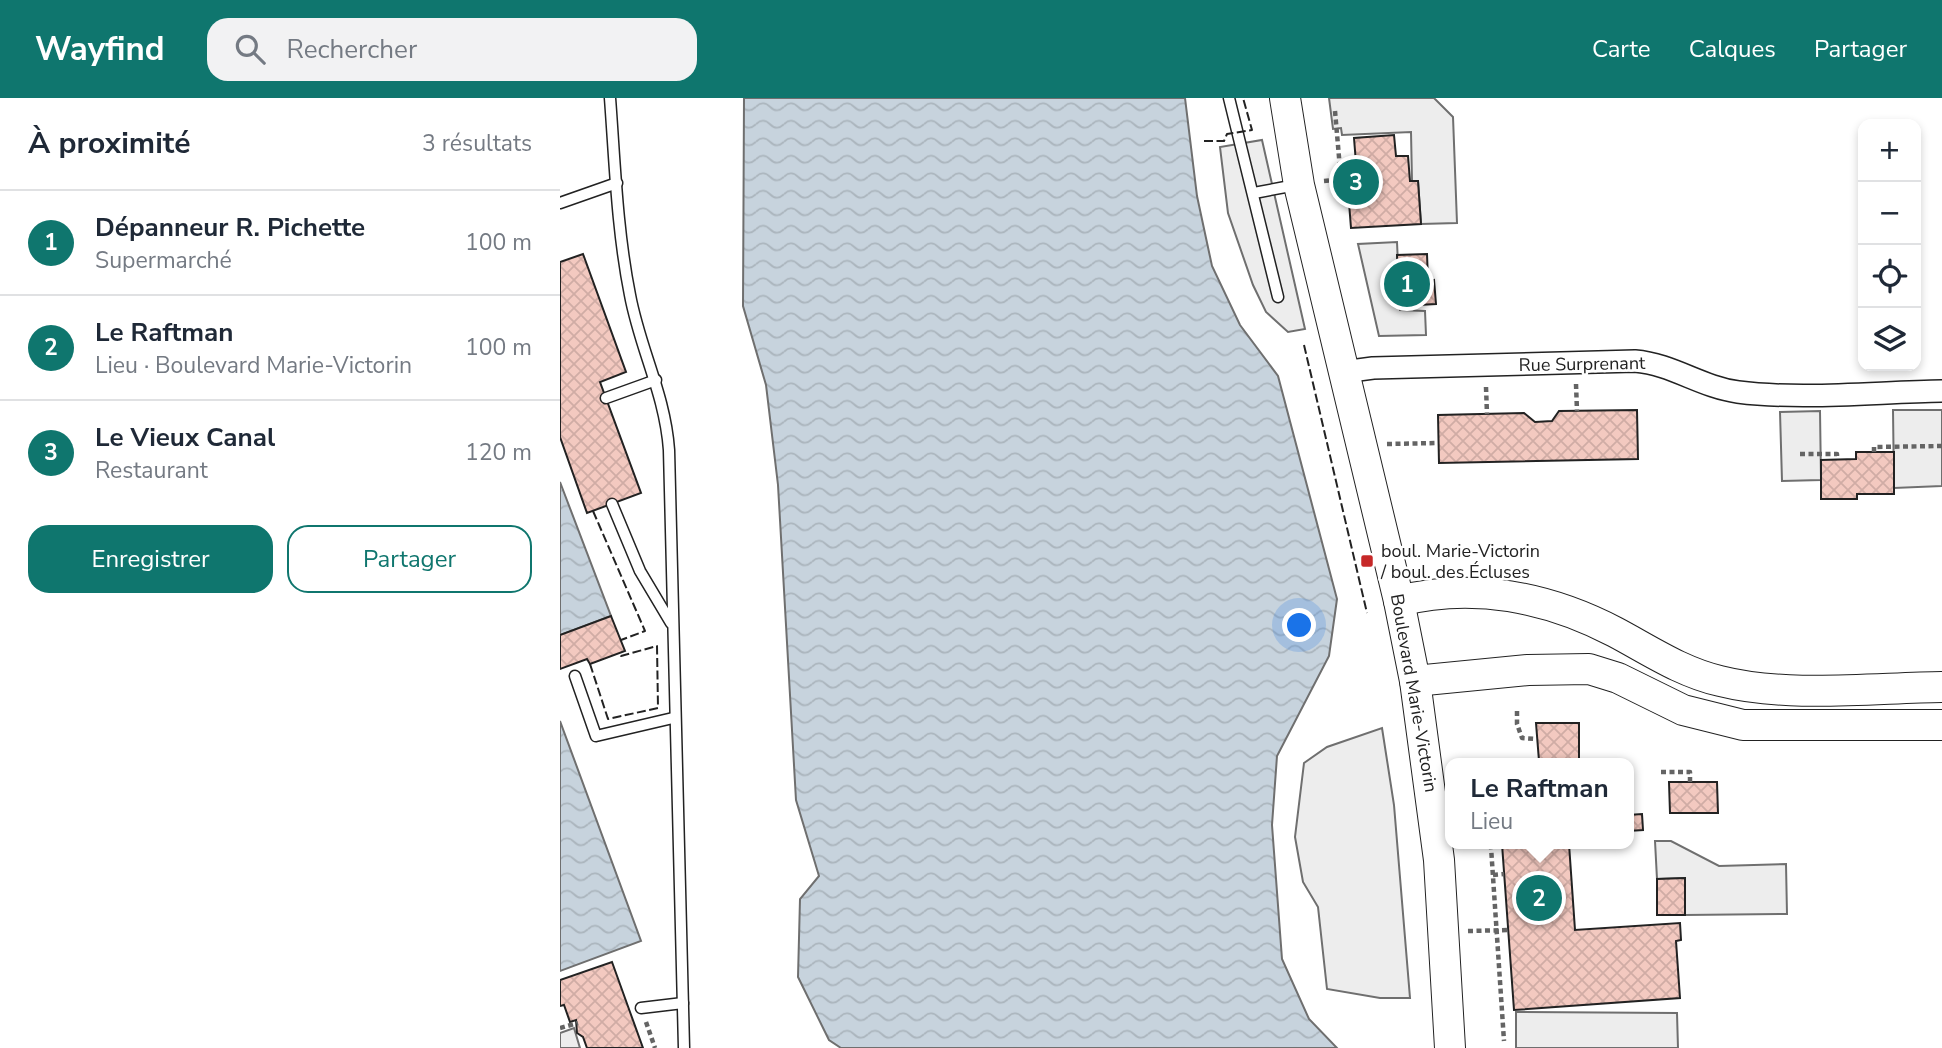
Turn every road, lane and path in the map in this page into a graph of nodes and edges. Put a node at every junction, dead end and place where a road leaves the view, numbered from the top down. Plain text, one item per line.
1 (610, 98) edge
2 (1229, 98) edge
3 (1285, 98) edge
4 (1335, 111) dead end
5 (1348, 179) dead end
6 (1341, 180) junction
7 (617, 183) junction
8 (1308, 183) junction
9 (1254, 194) junction
10 (560, 203) edge
11 (1399, 285) dead end
12 (1384, 286) dead end
13 (1278, 297) dead end
14 (1343, 372) junction
15 (656, 380) junction
16 (1942, 391) edge
17 (606, 398) dead end
18 (1438, 443) dead end
19 (1380, 444) dead end
20 (1942, 446) edge
21 (1874, 452) dead end
22 (1800, 454) dead end
23 (1837, 459) dead end
24 (612, 504) dead end
25 (1399, 601) junction
26 (672, 625) junction
27 (575, 676) dead end
28 (1415, 681) junction
29 (1942, 687) edge
30 (1517, 711) dead end
31 (673, 718) junction
32 (1942, 725) edge
33 (1536, 740) dead end
34 (1661, 772) dead end
35 (1690, 782) dead end
36 (1491, 849) edge
37 (1504, 874) dead end
38 (1493, 875) junction
39 (1496, 930) junction
40 (1508, 930) dead end
41 (1463, 932) dead end
42 (683, 1003) junction
43 (641, 1009) joint
44 (578, 1023) dead end
45 (560, 1028) edge
46 (1504, 1041) dead end
47 (655, 1048) edge
48 (684, 1048) edge
49 (1450, 1048) edge

1 - 7 lane
2 - 9 lane
3 - 8 street, Boulevard Marie-Victorin
4 - 6 path
5 - 6 path
6 - 8 path
7 - 10 lane
7 - 15 lane
8 - 9 lane
8 - 14 street, Boulevard Marie-Victorin
9 - 13 lane
11 - 12 path
14 - 16 street, Rue Surprenant
14 - 25 street, Boulevard Marie-Victorin
15 - 17 lane
15 - 26 lane
18 - 19 path
20 - 21 path
22 - 23 path
24 - 26 lane
25 - 28 street, Boulevard Marie-Victorin
25 - 29 street
26 - 31 lane
27 - 31 lane
28 - 32 street
28 - 49 street, Boulevard Marie-Victorin
30 - 33 path
31 - 42 lane
34 - 35 path
36 - 38 path
37 - 38 path
38 - 39 path
39 - 40 path
39 - 41 path
39 - 46 path
42 - 43 lane
42 - 48 lane
43 - 47 path
44 - 45 path

